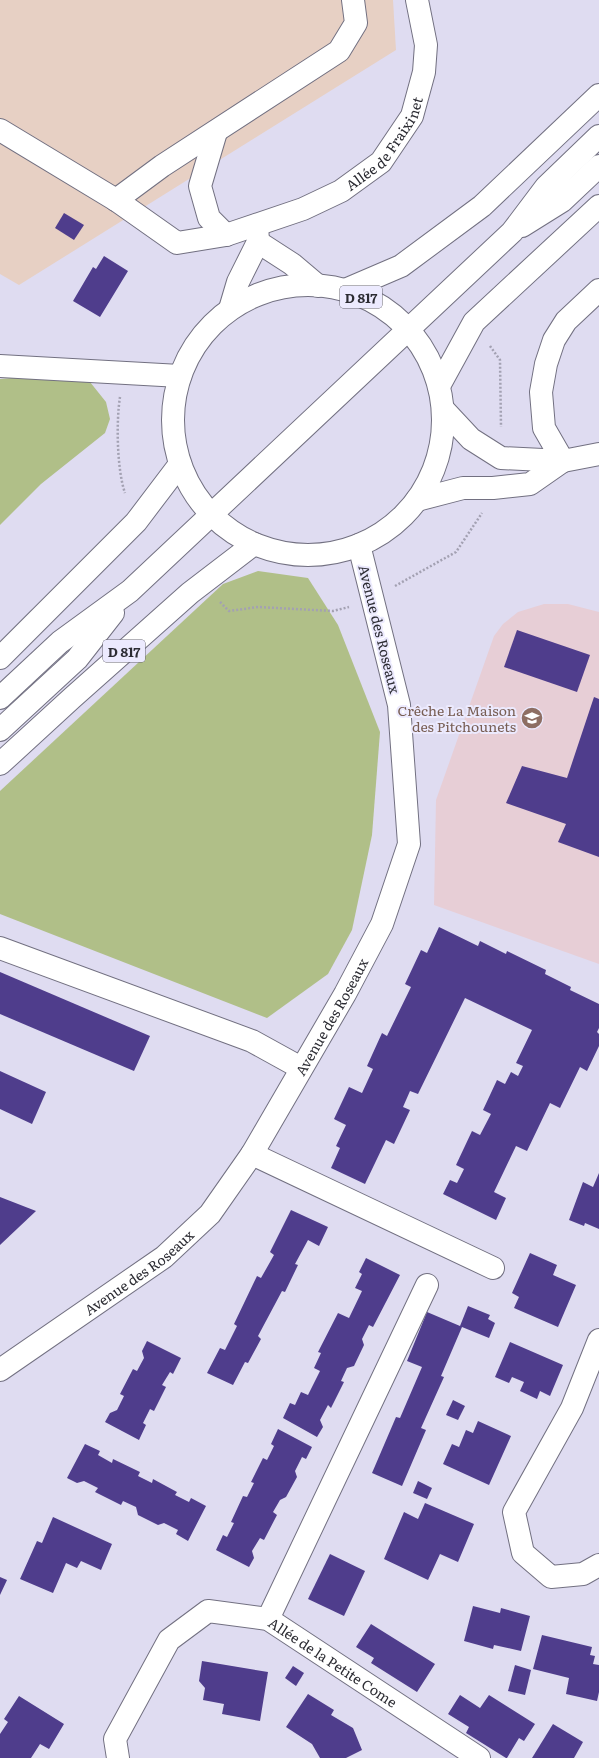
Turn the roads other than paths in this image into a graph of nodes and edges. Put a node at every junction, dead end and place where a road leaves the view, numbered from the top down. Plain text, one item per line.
1 (353, 0) edge
2 (417, 0) edge
3 (599, 77) edge
4 (599, 95) edge
5 (0, 130) edge
6 (216, 132) junction
7 (599, 136) edge
8 (599, 166) edge
9 (116, 200) junction
10 (482, 206) junction
11 (599, 206) edge
12 (512, 232) junction
13 (257, 233) junction
14 (226, 235) junction
15 (318, 286) junction
16 (344, 290) junction
17 (599, 290) edge
18 (230, 310) junction
19 (408, 330) junction
20 (0, 366) edge
21 (180, 376) junction
22 (439, 386) junction
23 (443, 409) junction
24 (599, 454) edge
25 (563, 461) junction
26 (180, 464) junction
27 (417, 500) junction
28 (211, 515) junction
29 (254, 544) junction
30 (359, 545) junction
31 (130, 591) junction
32 (0, 658) edge
33 (0, 698) edge
34 (0, 730) edge
35 (0, 764) edge
36 (0, 948) edge
37 (302, 1068) junction
38 (252, 1154) junction
39 (493, 1268) dead end
40 (427, 1285) dead end
41 (599, 1340) edge
42 (0, 1370) edge
43 (599, 1565) edge
44 (268, 1619) junction
45 (118, 1758) edge
46 (479, 1758) edge

1 - 6 street
2 - 13 street, Allée de Fraixinet
3 - 10 street
4 - 10 street, D 817
5 - 9 street, Allée de Fraixinet
6 - 9 street
6 - 14 street
7 - 12 street
8 - 12 street
9 - 14 street, Allée de Fraixinet
10 - 16 street, D 817
11 - 22 street
12 - 19 street
13 - 14 street, Allée de Fraixinet
13 - 15 street
13 - 18 street
15 - 16 street, D 817
15 - 18 street, D 817
16 - 19 street, D 817
17 - 25 street
18 - 21 street, D 817
19 - 22 street, D 817
19 - 28 street
20 - 21 street
21 - 26 street, D 817
22 - 23 street, D 817
23 - 25 street
23 - 27 street, D 817
24 - 25 street
25 - 27 street
26 - 28 street, D 817
26 - 32 street
27 - 30 street, D 817
28 - 29 street, D 817
28 - 31 street
29 - 30 street, D 817
29 - 35 street, D 817
30 - 37 street, Avenue des Roseaux
31 - 33 street
31 - 34 street
36 - 37 street
37 - 38 street, Avenue des Roseaux
38 - 39 street
38 - 42 street, Avenue des Roseaux
40 - 44 street
41 - 43 street
44 - 45 street, Allée de la Petite Come
44 - 46 street, Allée de la Petite Come

